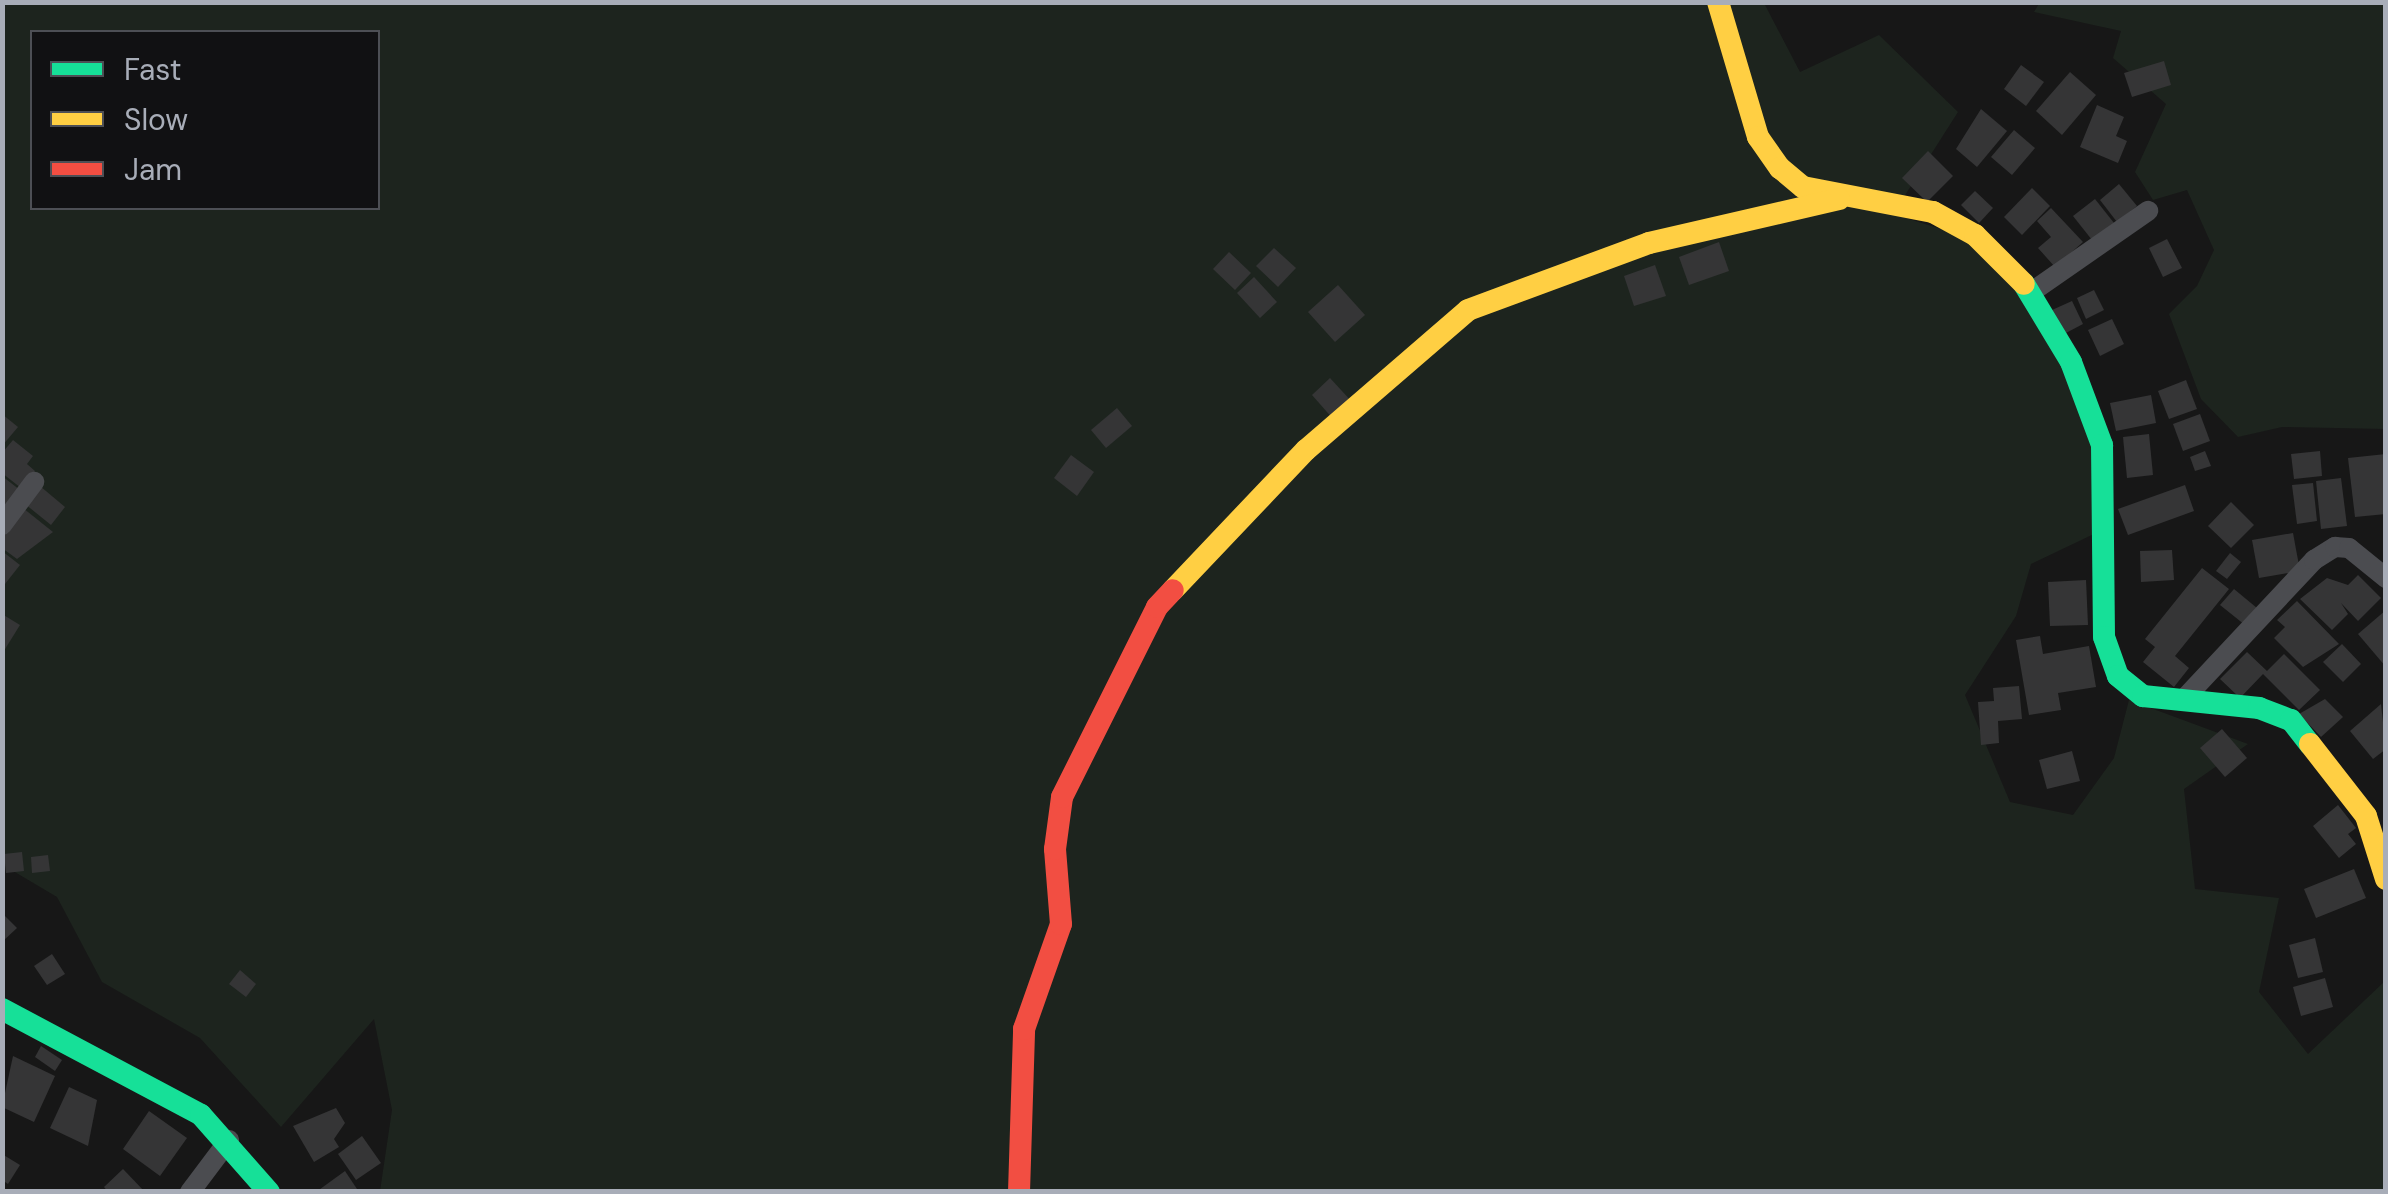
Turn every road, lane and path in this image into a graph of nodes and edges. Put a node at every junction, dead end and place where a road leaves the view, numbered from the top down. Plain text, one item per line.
1 (1718, 2) edge
2 (1839, 200) junction
3 (2148, 211) dead end
4 (2030, 293) junction
5 (34, 482) dead end
6 (2, 525) edge
7 (2386, 578) edge
8 (2184, 700) junction
9 (2386, 879) edge
10 (2, 1008) edge
11 (229, 1140) junction
12 (190, 1192) edge
13 (270, 1192) edge
14 (1019, 1192) edge

1 - 2 street
2 - 4 street
2 - 14 street
3 - 4 street
4 - 8 street
5 - 6 street
7 - 8 street
8 - 9 street
10 - 11 street
11 - 12 street
11 - 13 street

